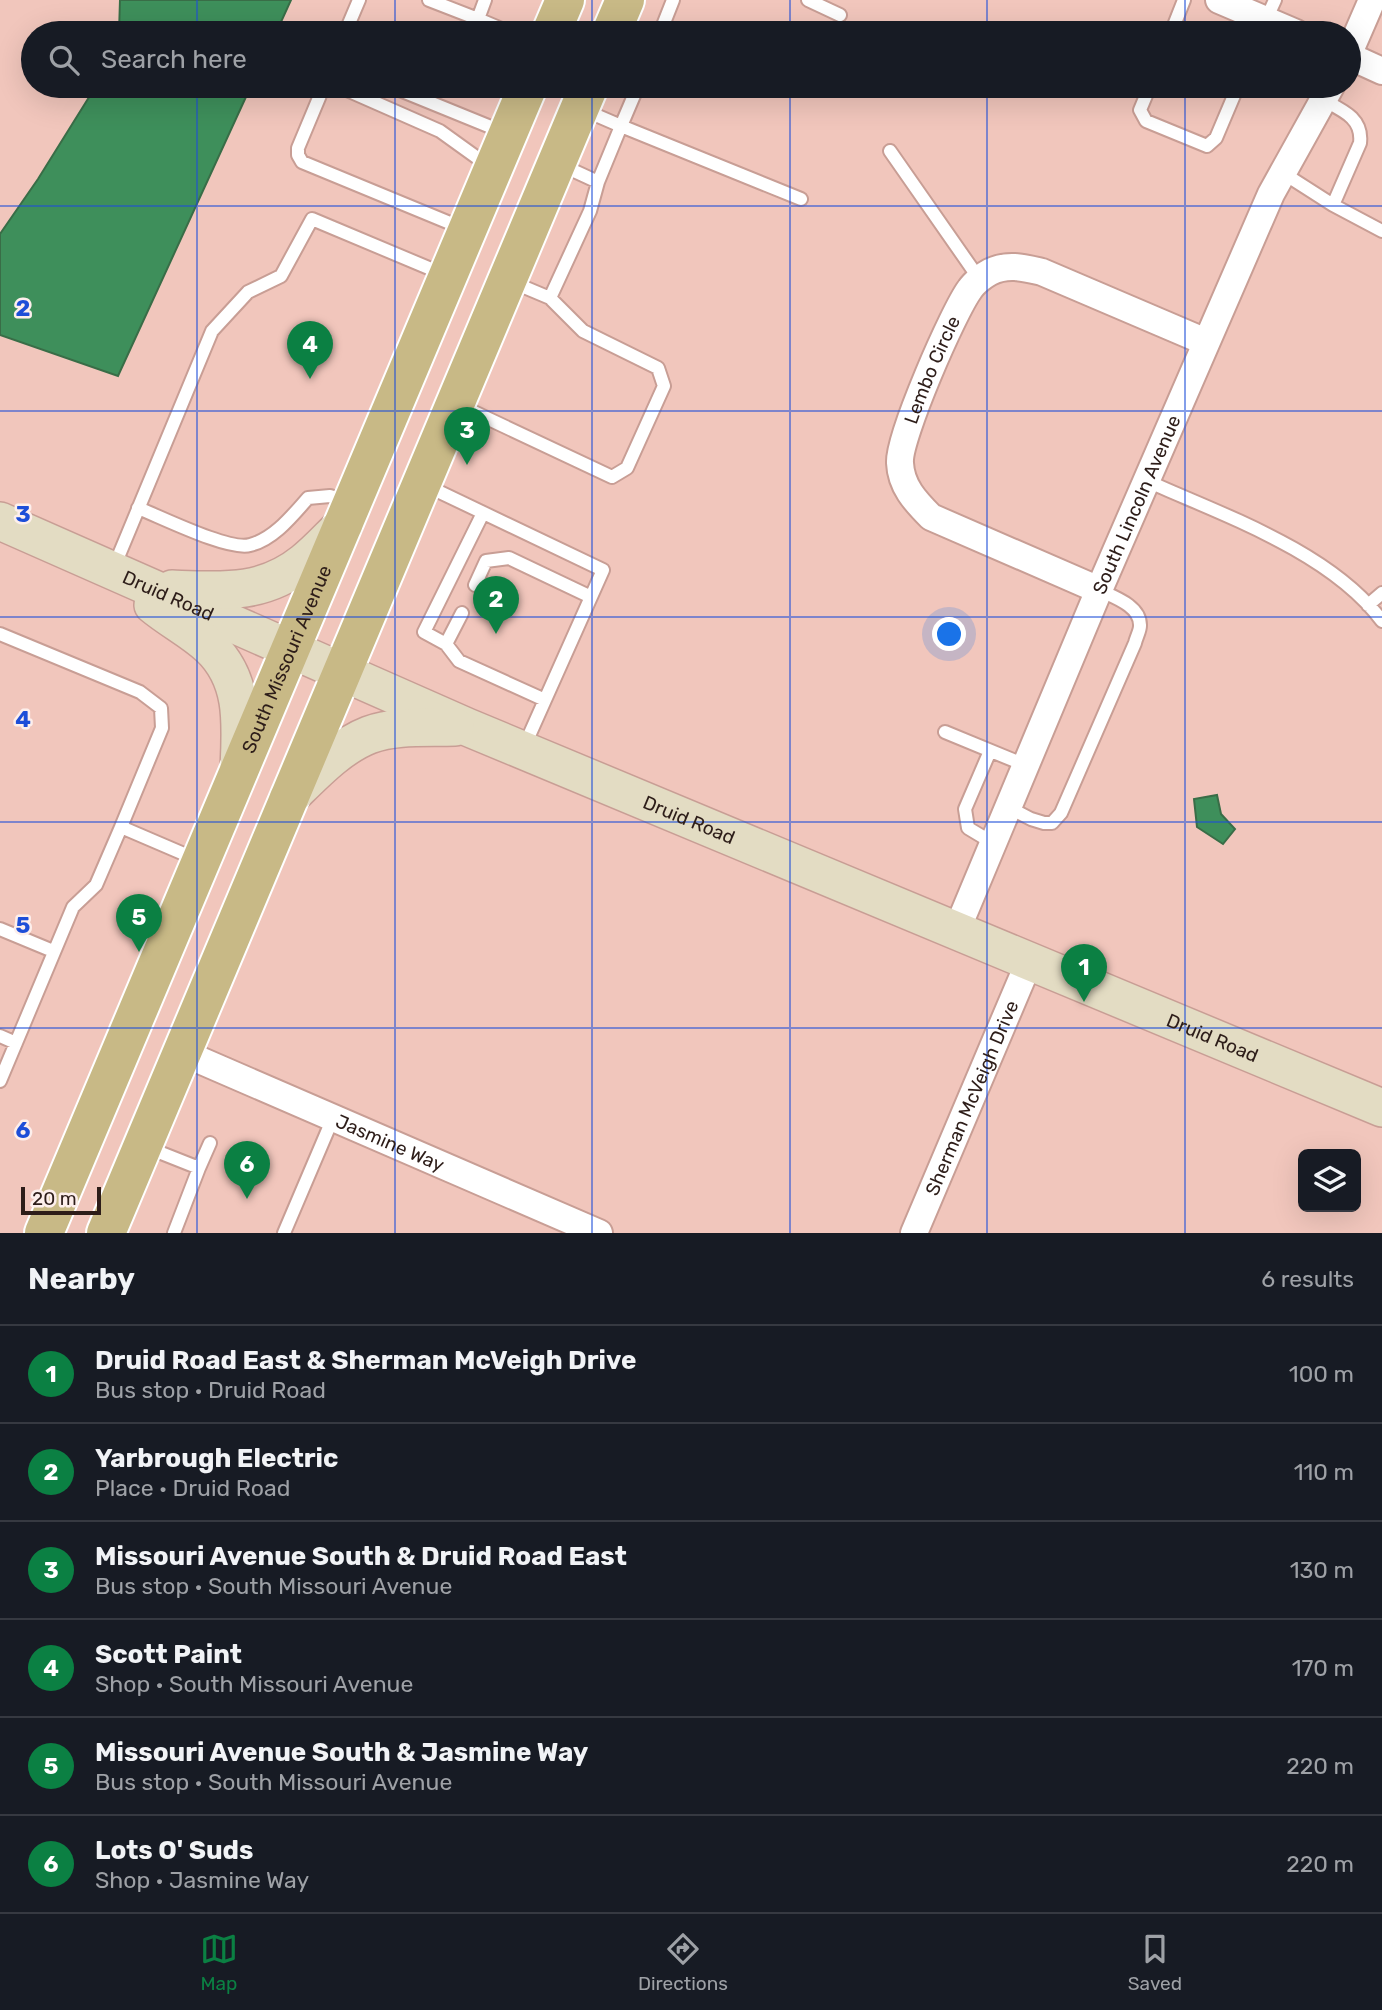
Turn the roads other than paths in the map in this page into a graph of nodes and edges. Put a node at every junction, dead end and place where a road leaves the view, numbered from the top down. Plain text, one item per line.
1 (359, 0) edge
2 (429, 0) edge
3 (485, 0) edge
4 (565, 0) edge
5 (625, 0) edge
6 (673, 0) edge
7 (808, 0) edge
8 (1184, 0) edge
9 (1219, 0) edge
10 (1371, 0) edge
11 (839, 15) dead end
12 (1267, 18) edge
13 (478, 19) junction
14 (350, 21) edge
15 (483, 21) edge
16 (556, 21) edge
17 (616, 21) edge
18 (665, 21) edge
19 (1176, 21) edge
20 (1361, 25) edge
21 (1361, 61) edge
22 (1382, 71) edge
23 (319, 98) edge
24 (365, 98) edge
25 (420, 98) edge
26 (523, 98) edge
27 (584, 98) edge
28 (585, 98) edge
29 (633, 98) edge
30 (1145, 98) edge
31 (1233, 98) edge
32 (1324, 98) edge
33 (1332, 98) edge
34 (621, 126) junction
35 (508, 134) junction
36 (890, 151) dead end
37 (556, 163) junction
38 (493, 169) junction
39 (1283, 173) junction
40 (598, 182) junction
41 (801, 199) dead end
42 (1333, 205) junction
43 (467, 230) junction
44 (1382, 231) edge
45 (447, 276) junction
46 (507, 280) junction
47 (980, 280) junction
48 (550, 298) junction
49 (1206, 342) junction
50 (455, 403) junction
51 (1147, 481) junction
52 (422, 484) junction
53 (138, 508) junction
54 (348, 513) junction
55 (483, 513) junction
56 (0, 521) edge
57 (112, 571) junction
58 (475, 585) dead end
59 (150, 587) junction
60 (1099, 590) junction
61 (1382, 593) edge
62 (591, 597) junction
63 (1368, 605) junction
64 (462, 613) dead end
65 (1382, 621) edge
66 (0, 634) edge
67 (446, 644) junction
68 (291, 649) junction
69 (341, 672) junction
70 (544, 700) junction
71 (467, 727) junction
72 (945, 732) dead end
73 (523, 750) junction
74 (990, 751) junction
75 (1026, 765) junction
76 (239, 774) junction
77 (288, 800) junction
78 (1008, 807) junction
79 (121, 827) junction
80 (993, 843) junction
81 (201, 862) junction
82 (0, 929) edge
83 (956, 932) junction
84 (53, 951) junction
85 (1029, 962) junction
86 (0, 1036) edge
87 (16, 1043) junction
88 (181, 1052) junction
89 (0, 1081) edge
90 (1378, 1102) edge
91 (332, 1118) junction
92 (210, 1143) dead end
93 (142, 1145) junction
94 (199, 1168) junction
95 (44, 1233) edge
96 (106, 1233) edge
97 (174, 1233) edge
98 (284, 1233) edge
99 (599, 1233) edge
100 (914, 1233) edge

1 - 14 lane
2 - 13 lane
3 - 13 lane
4 - 16 main road
5 - 17 main road
6 - 18 lane
7 - 11 lane
8 - 19 lane
9 - 12 street
10 - 20 street
13 - 15 lane
21 - 22 street
23 - 43 lane
24 - 38 lane
25 - 35 lane
26 - 35 main road, South Missouri Avenue
27 - 37 main road
28 - 34 lane
29 - 34 lane
30 - 31 lane
32 - 39 street, South Lincoln Avenue
33 - 42 lane
34 - 40 lane
34 - 41 lane
35 - 38 main road, South Missouri Avenue
36 - 47 lane
37 - 40 lane
37 - 46 main road
38 - 43 main road, South Missouri Avenue
39 - 42 lane
39 - 49 street, South Lincoln Avenue
40 - 48 lane
42 - 44 lane
43 - 45 main road, South Missouri Avenue
45 - 53 lane
45 - 54 main road, South Missouri Avenue
46 - 48 lane
46 - 50 main road
47 - 49 street, Lembo Circle
47 - 60 street, Lembo Circle
48 - 50 lane
49 - 51 street, South Lincoln Avenue
50 - 52 main road
51 - 60 street, South Lincoln Avenue
51 - 63 lane
52 - 55 lane
52 - 69 main road
53 - 54 lane
53 - 57 lane
54 - 59 street
54 - 68 main road, South Missouri Avenue
55 - 62 lane
55 - 67 lane
56 - 57 street, Druid Road
57 - 59 street, Druid Road
57 - 76 street
58 - 62 lane
59 - 68 street, Druid Road
60 - 75 street, South Lincoln Avenue
60 - 78 lane
61 - 63 lane
62 - 70 lane
63 - 65 lane
64 - 67 lane
66 - 79 lane
67 - 70 lane
68 - 69 street, Druid Road
68 - 76 main road, South Missouri Avenue
69 - 71 street, Druid Road
69 - 77 main road
70 - 73 lane
71 - 73 street, Druid Road
71 - 77 street
72 - 74 lane
73 - 83 street, Druid Road
74 - 75 lane
74 - 80 lane
75 - 78 street, South Lincoln Avenue
76 - 81 main road, South Missouri Avenue
77 - 88 main road
78 - 80 street, South Lincoln Avenue
79 - 81 lane
79 - 84 lane
80 - 83 street, South Lincoln Avenue
81 - 95 main road, South Missouri Avenue
82 - 84 lane
83 - 85 street, Druid Road
84 - 87 lane
85 - 90 street, Druid Road
85 - 100 street, Sherman McVeigh Drive
86 - 87 lane
87 - 89 lane
88 - 91 street, Jasmine Way
88 - 93 main road
91 - 98 lane
91 - 99 street, Jasmine Way
92 - 94 lane
93 - 94 lane
93 - 96 main road
94 - 97 lane

